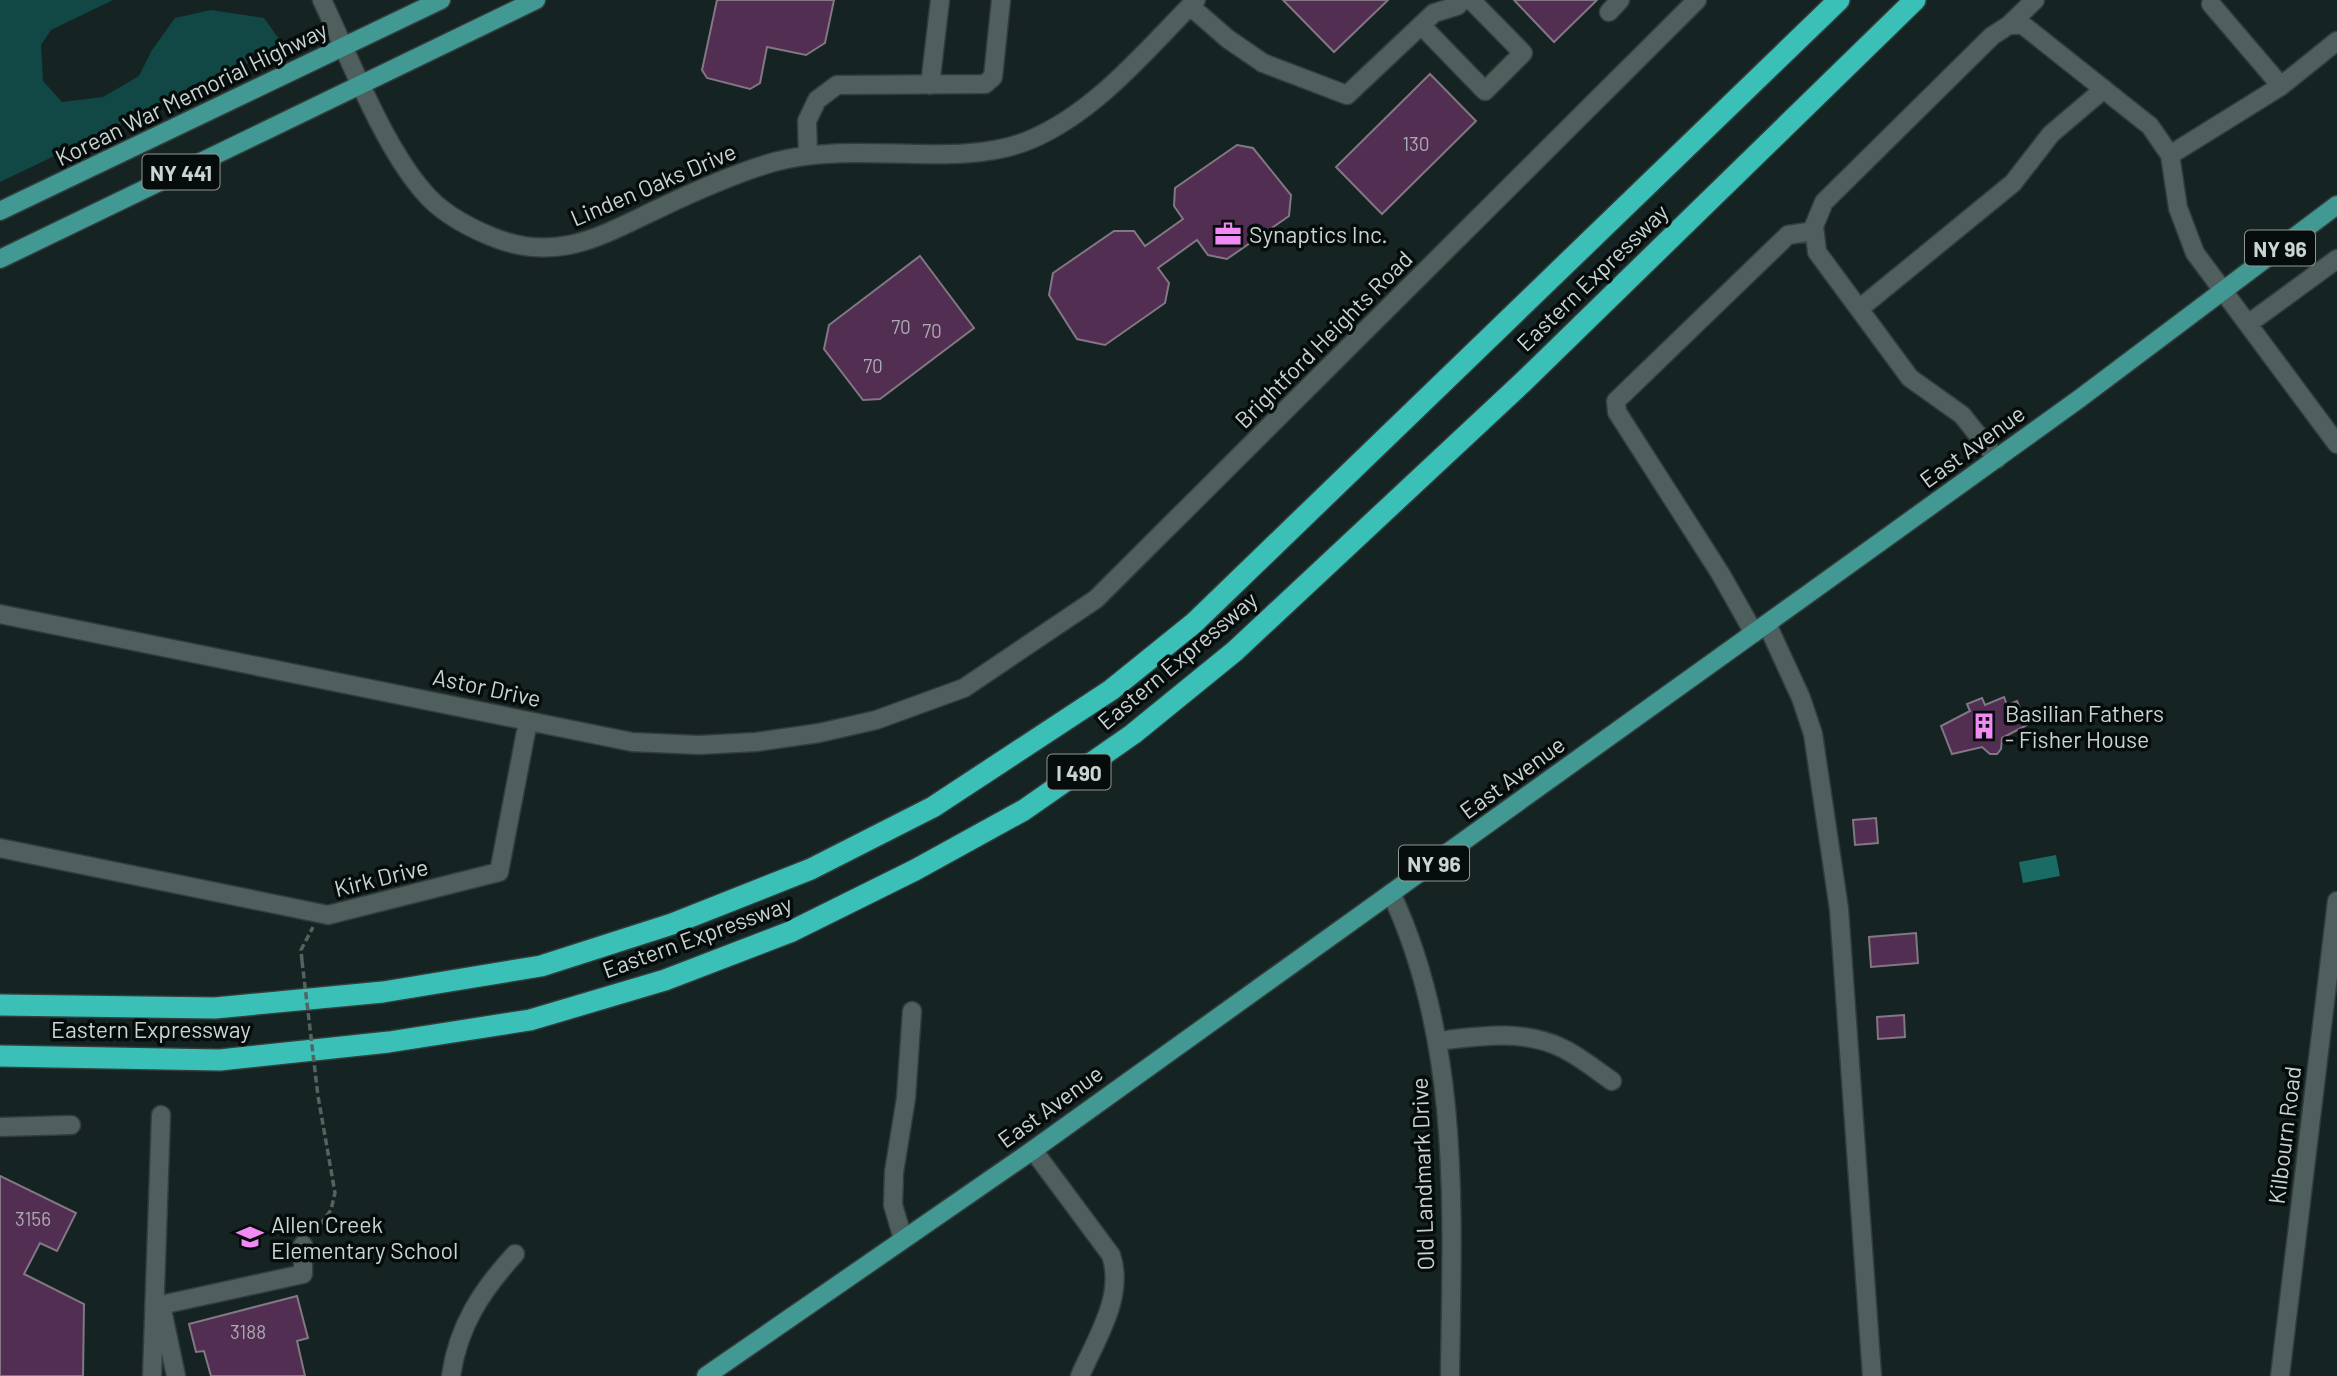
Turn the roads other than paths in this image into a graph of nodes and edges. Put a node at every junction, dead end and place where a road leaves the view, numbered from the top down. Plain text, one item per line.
1 (322, 0) edge
2 (441, 0) edge
3 (536, 0) edge
4 (940, 0) edge
5 (1001, 0) edge
6 (1463, 0) edge
7 (1471, 0) edge
8 (1697, 0) edge
9 (1839, 0) edge
10 (1915, 0) edge
11 (2035, 0) edge
12 (1193, 3) edge
13 (2211, 4) dead end
14 (1421, 25) junction
15 (2009, 25) junction
16 (2337, 41) edge
17 (344, 47) junction
18 (362, 84) junction
19 (930, 85) junction
20 (2281, 86) junction
21 (2104, 89) junction
22 (808, 155) junction
23 (2170, 155) junction
24 (2337, 205) edge
25 (0, 211) edge
26 (1814, 231) junction
27 (0, 259) edge
28 (2337, 259) edge
29 (2222, 291) junction
30 (1858, 309) junction
31 (2248, 324) junction
32 (2337, 444) edge
33 (1997, 459) junction
34 (0, 614) edge
35 (1760, 628) junction
36 (964, 688) joint
37 (528, 721) junction
38 (0, 848) edge
39 (1391, 894) junction
40 (2337, 901) edge
41 (1, 1005) edge
42 (912, 1011) dead end
43 (1438, 1041) junction
44 (0, 1056) edge
45 (1612, 1081) dead end
46 (161, 1115) dead end
47 (71, 1125) dead end
48 (0, 1127) edge
49 (1033, 1150) junction
50 (903, 1239) junction
51 (303, 1245) road end
52 (515, 1254) dead end
53 (155, 1274) junction
54 (161, 1306) junction
55 (152, 1376) edge
56 (176, 1376) edge
57 (451, 1376) edge
58 (706, 1376) edge
59 (1080, 1376) edge
60 (1450, 1376) edge
61 (1872, 1376) edge
62 (2280, 1376) edge

1 - 17 street, Linden Oaks Drive
2 - 17 main road, Korean War Memorial Highway / NY 441
3 - 18 main road, NY 441
4 - 19 street
5 - 19 street
6 - 14 street
7 - 14 street
8 - 36 street, Brightford Heights Road
9 - 41 highway, Eastern Expressway / I 490
10 - 44 highway, Eastern Expressway / I 490
11 - 15 street
12 - 14 street
12 - 22 street, Linden Oaks Drive
13 - 20 street
15 - 21 street
15 - 26 street
16 - 20 street
17 - 18 street, Linden Oaks Drive
17 - 25 main road, Korean War Memorial Highway / NY 441
18 - 22 street, Linden Oaks Drive
18 - 27 main road, NY 441
19 - 22 street
20 - 23 street
21 - 23 street
21 - 30 street
23 - 29 street
24 - 29 main road, East Avenue / NY 96
26 - 30 street
26 - 35 street
28 - 31 street
29 - 31 street
29 - 33 main road, East Avenue / NY 96
30 - 33 street
31 - 32 street
33 - 35 main road, East Avenue / NY 96
34 - 37 street, Astor Drive
35 - 39 main road, East Avenue / NY 96
35 - 61 street
36 - 37 street, Astor Drive
37 - 38 street, Kirk Drive
39 - 43 street, Old Landmark Drive
39 - 49 main road, East Avenue / NY 96
40 - 62 street, Kilbourn Road
42 - 50 street
43 - 45 street
43 - 60 street, Old Landmark Drive
46 - 53 street
47 - 48 street
49 - 50 main road, East Avenue / NY 96
49 - 59 street
50 - 58 main road, East Avenue / NY 96
51 - 54 street
52 - 57 street
53 - 54 street
53 - 55 street
54 - 56 street

